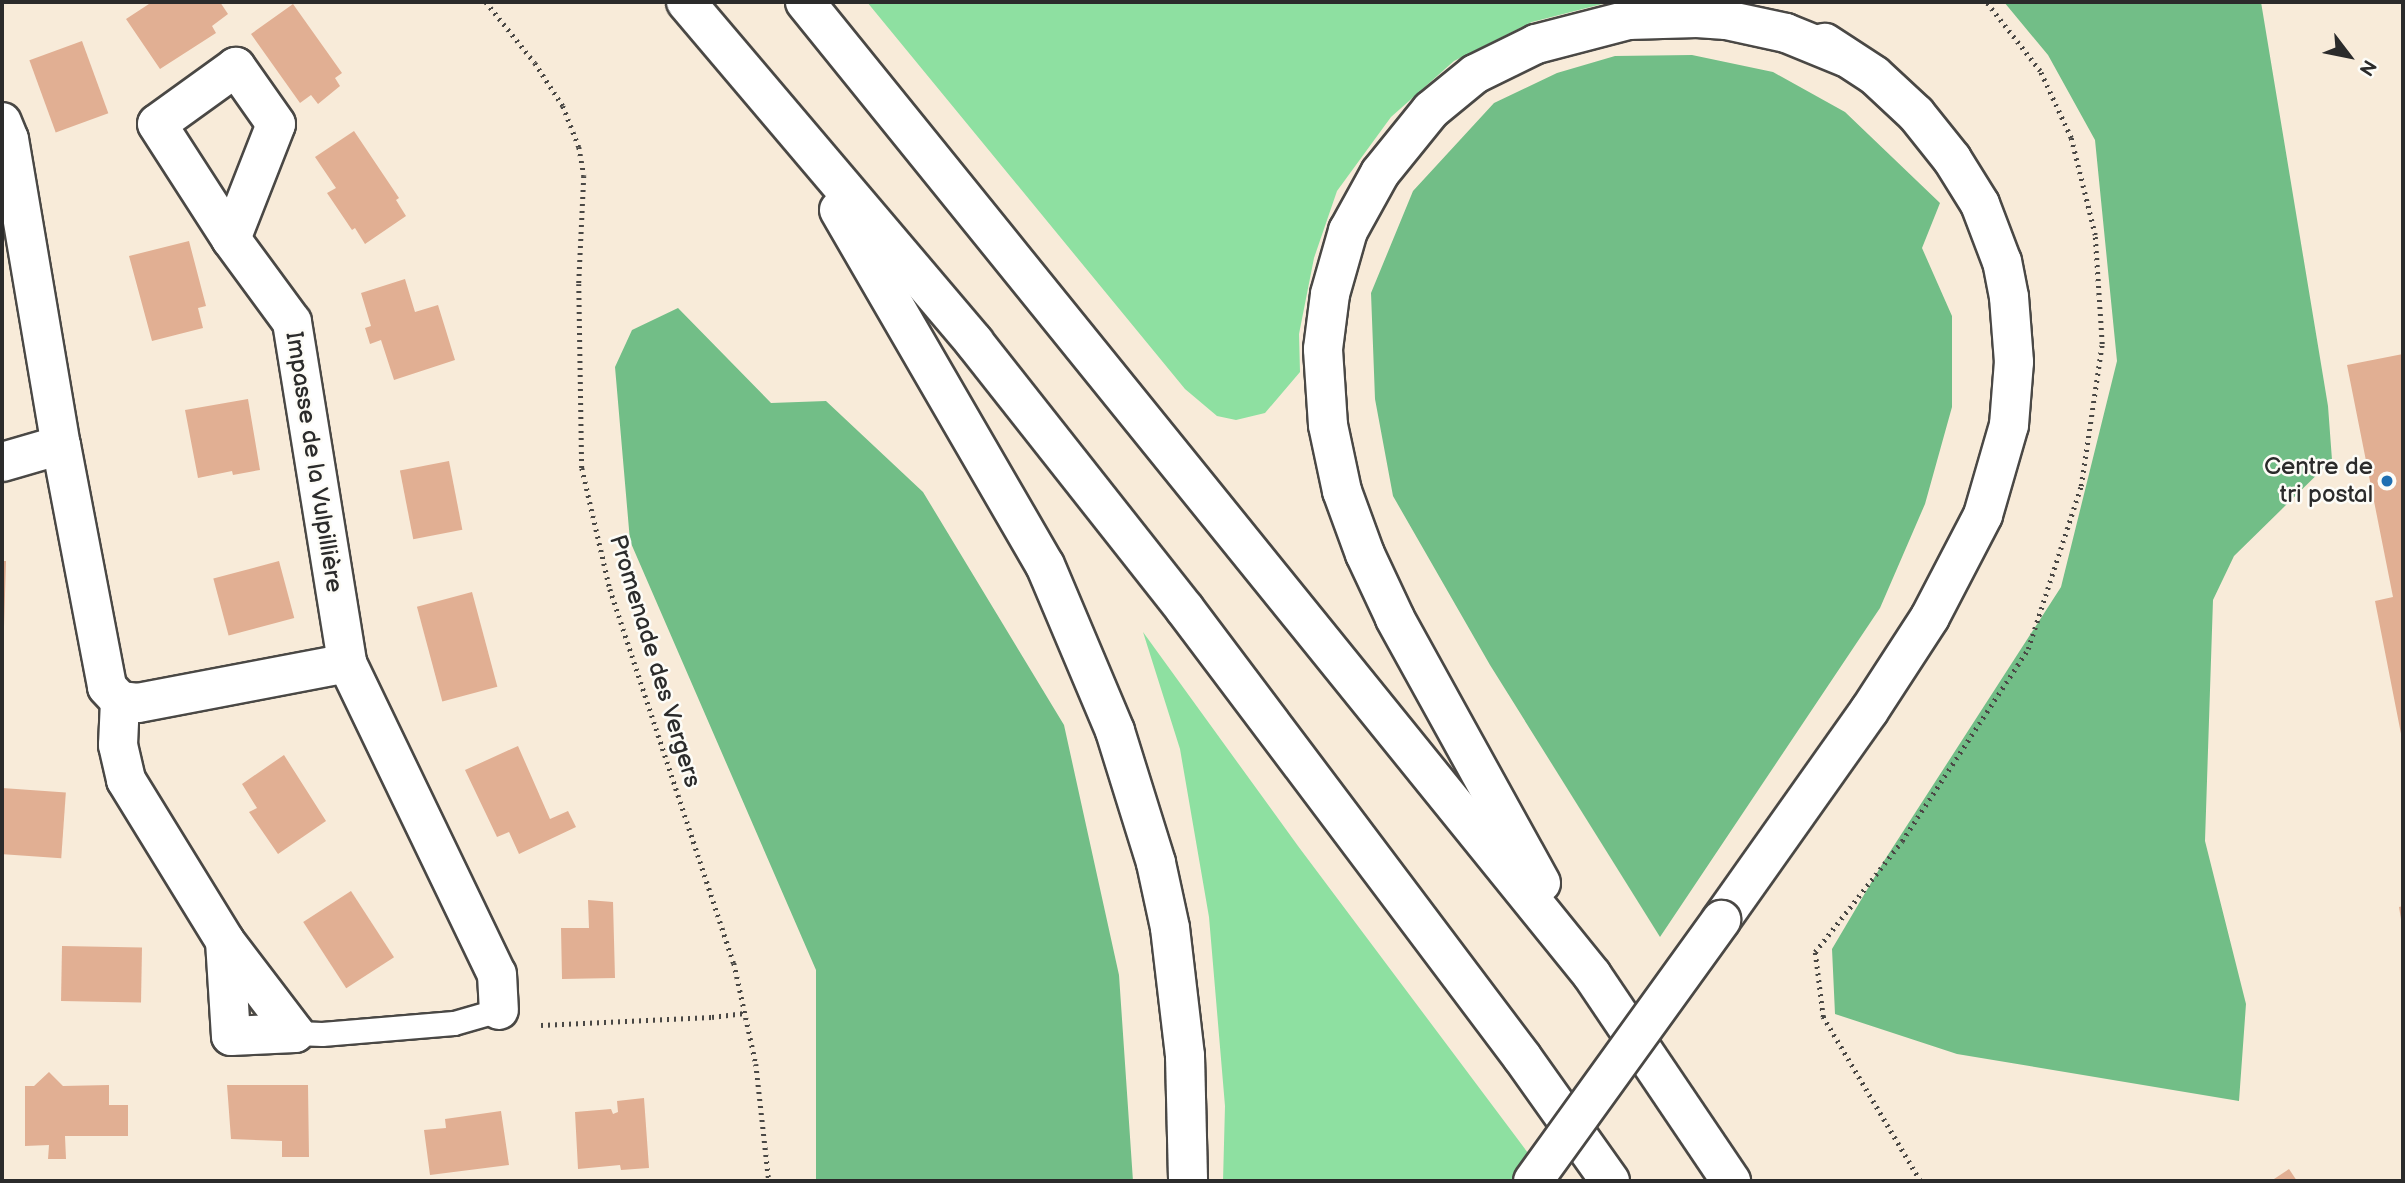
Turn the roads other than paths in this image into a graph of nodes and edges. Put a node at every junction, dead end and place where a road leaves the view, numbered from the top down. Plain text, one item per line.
1 (686, 2) edge
2 (805, 2) edge
3 (1757, 2) edge
4 (1845, 57) junction
5 (787, 121) junction
6 (2, 122) edge
7 (230, 239) dead end
8 (61, 444) junction
9 (2, 462) edge
10 (347, 663) junction
11 (120, 701) junction
12 (225, 941) junction
13 (1592, 975) junction
14 (499, 1010) joint
15 (295, 1032) junction
16 (1188, 1181) edge
17 (1533, 1181) edge
18 (1610, 1181) edge
19 (1731, 1181) edge

1 - 5 main road
2 - 13 main road
3 - 4 main road
4 - 13 main road
4 - 17 main road, bridge
5 - 16 main road
5 - 18 main road
6 - 8 main road
7 - 10 main road, Impasse de la Vulpillière
8 - 9 main road
8 - 11 main road
10 - 11 main road
10 - 14 main road, Impasse de la Vulpillière
11 - 12 main road
12 - 15 main road
12 - 15 main road
13 - 19 main road
14 - 15 lane

